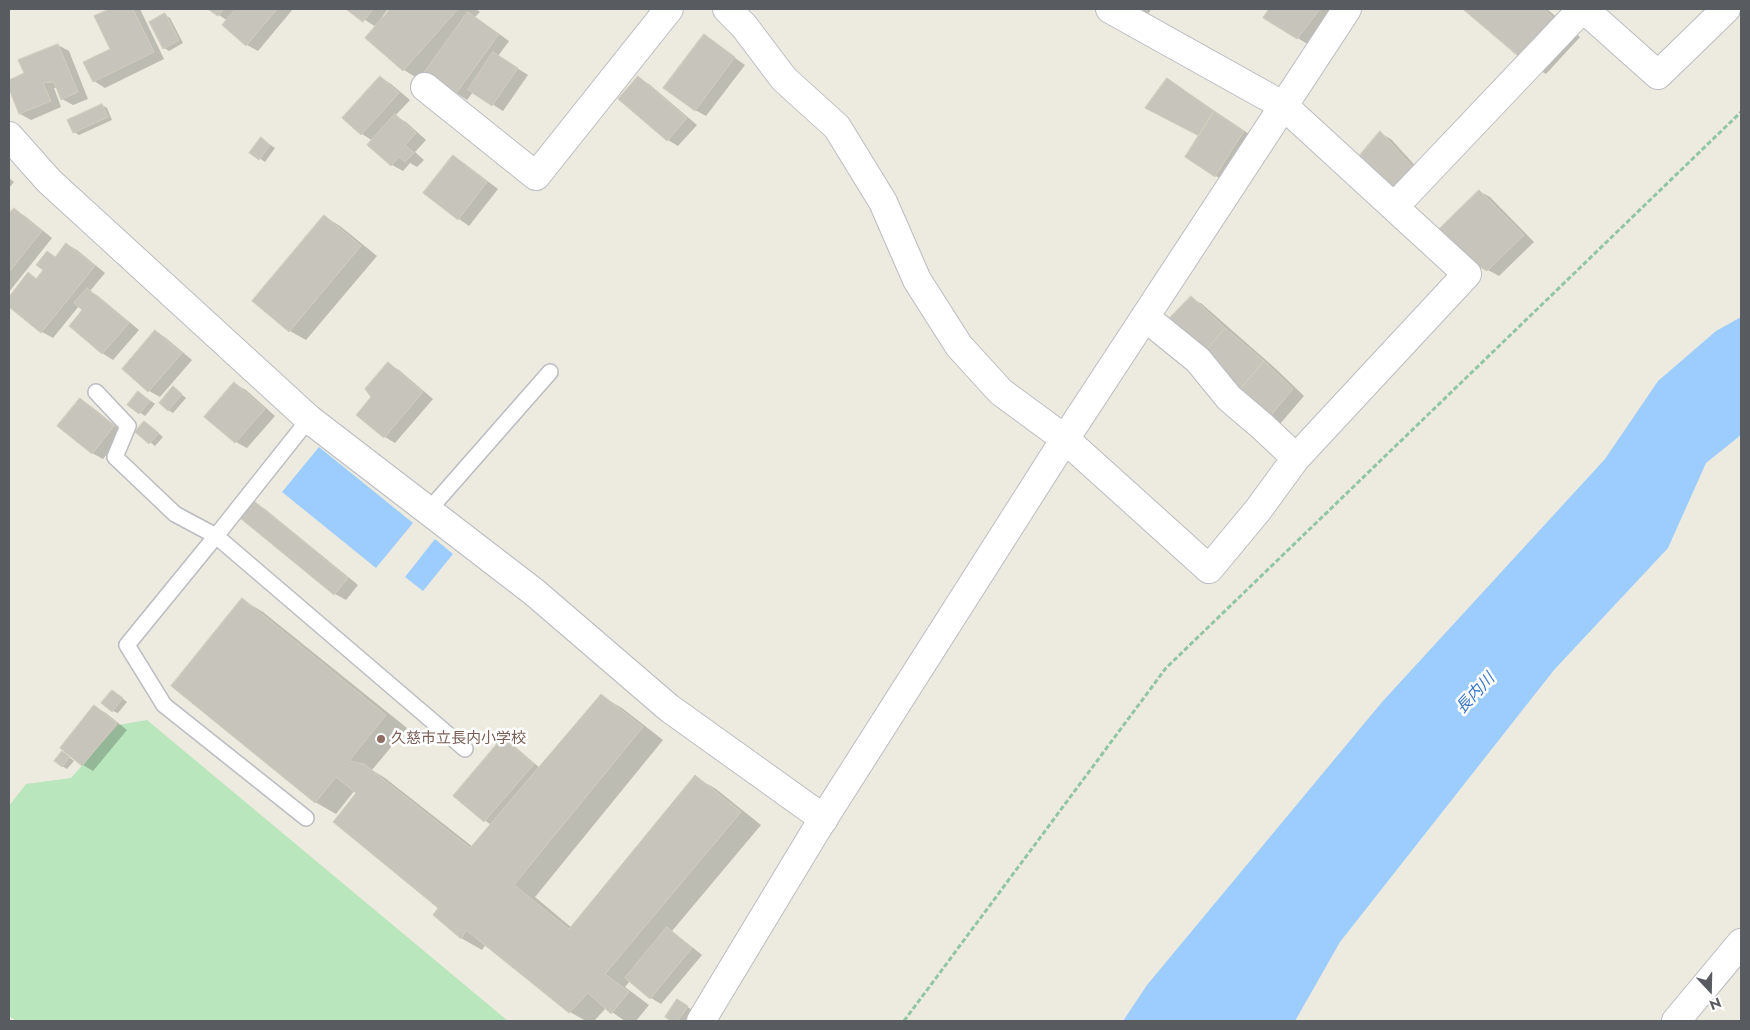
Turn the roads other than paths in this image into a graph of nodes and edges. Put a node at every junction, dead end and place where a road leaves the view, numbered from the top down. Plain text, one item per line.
1 (669, 9) edge
2 (726, 9) edge
3 (1110, 9) edge
4 (1347, 9) edge
5 (1583, 9) edge
6 (1726, 9) edge
7 (426, 87) dead end
8 (1284, 106) junction
9 (9, 136) edge
10 (1394, 207) junction
11 (1145, 317) junction
12 (550, 372) dead end
13 (96, 392) dead end
14 (309, 419) junction
15 (1065, 439) junction
16 (1296, 458) junction
17 (428, 511) junction
18 (216, 536) junction
19 (465, 748) dead end
20 (306, 818) dead end
21 (824, 819) junction
22 (1741, 944) edge
23 (1741, 964) edge
24 (1711, 980) junction
25 (701, 1021) edge
26 (1676, 1021) edge

1 - 7 street
2 - 15 street
3 - 8 street
4 - 8 street
5 - 6 street
5 - 10 street
8 - 10 street
8 - 11 street
9 - 14 street
10 - 16 street
11 - 15 street
11 - 16 street
12 - 17 lane
13 - 18 lane
14 - 17 street
14 - 18 lane
15 - 16 street
15 - 21 street
17 - 21 street
18 - 19 lane
18 - 20 lane
21 - 25 street
22 - 24 street
23 - 24 street
24 - 26 street

